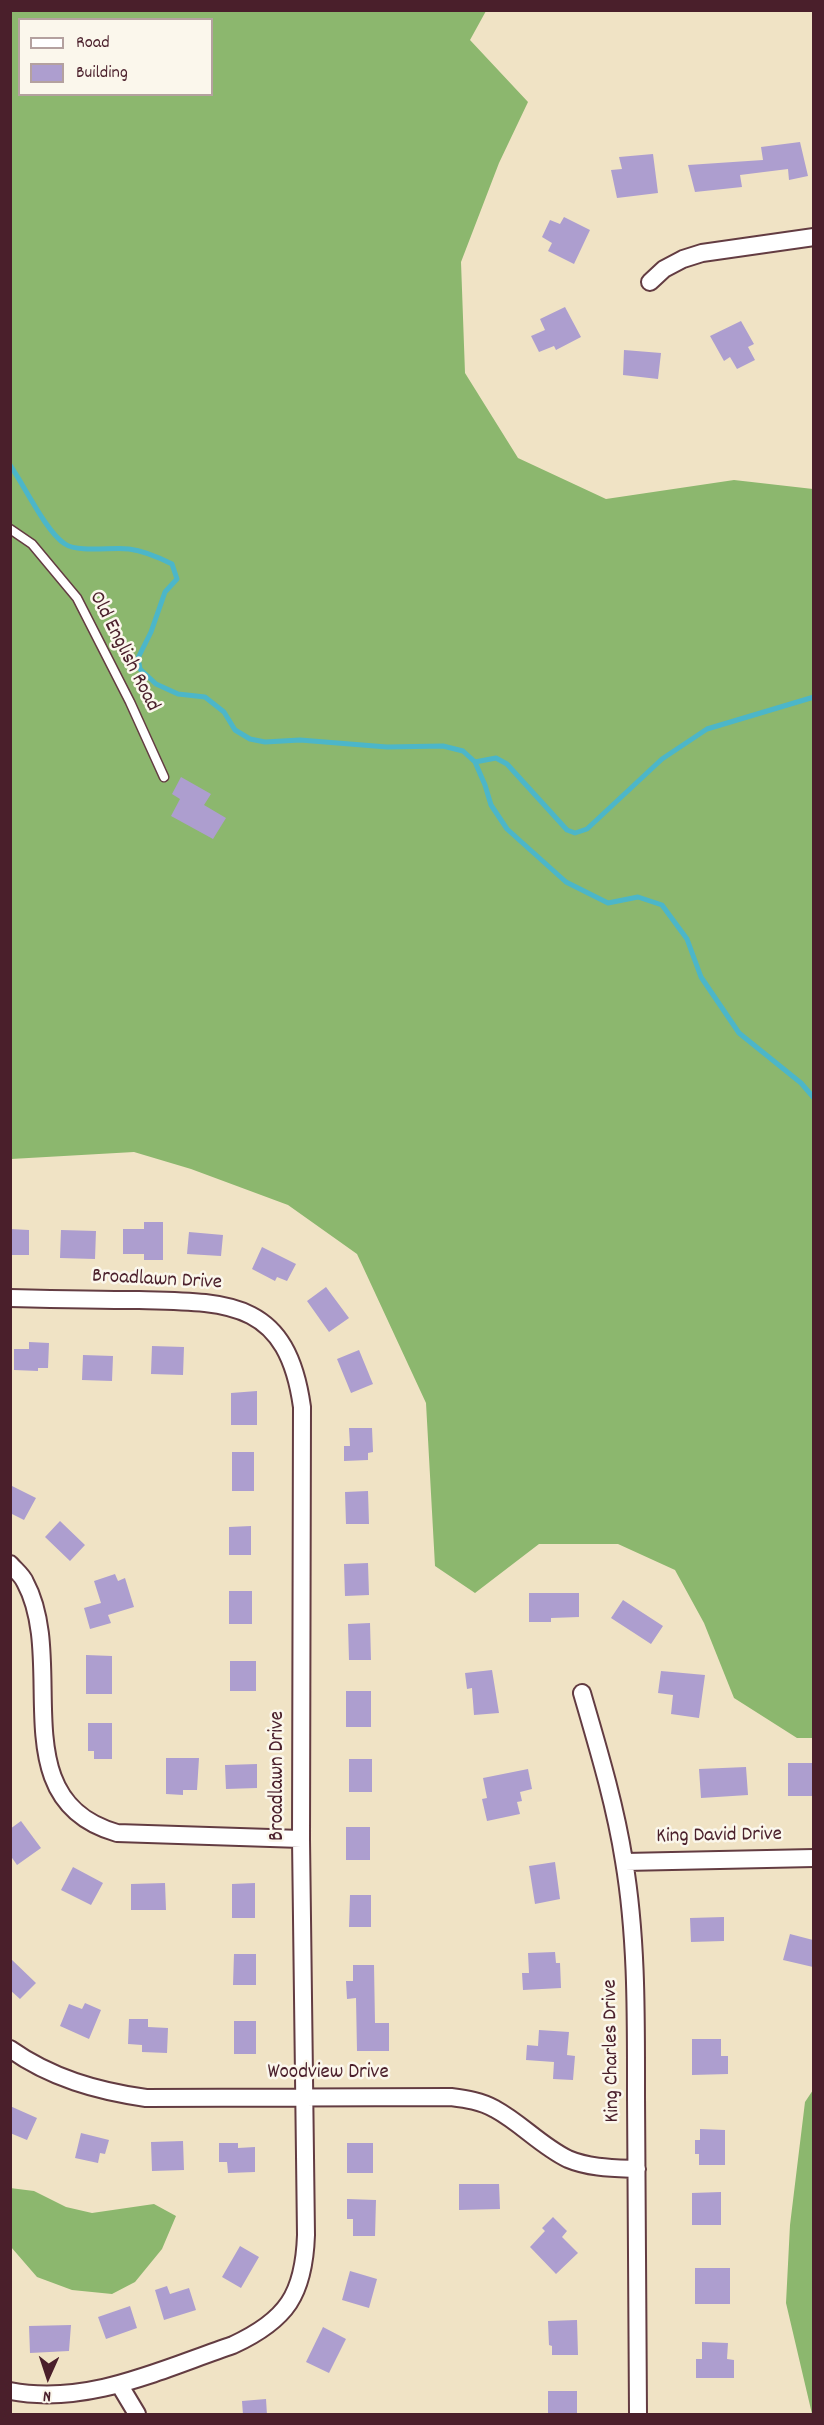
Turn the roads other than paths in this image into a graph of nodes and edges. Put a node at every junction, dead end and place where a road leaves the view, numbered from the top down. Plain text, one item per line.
1 (813, 237) edge
2 (650, 282) dead end
3 (10, 529) edge
4 (164, 777) dead end
5 (10, 1298) edge
6 (10, 1564) edge
7 (582, 1693) dead end
8 (302, 1839) junction
9 (813, 1858) edge
10 (625, 1862) junction
11 (10, 2049) edge
12 (305, 2097) junction
13 (637, 2169) junction
14 (119, 2384) junction
15 (10, 2391) edge
16 (137, 2415) edge
17 (638, 2415) edge

1 - 2 street
3 - 4 lane, Old English Road
5 - 8 street, Broadlawn Drive
6 - 8 street
7 - 10 street, King Charles Drive
8 - 12 street, Broadlawn Drive
9 - 10 street, King David Drive
10 - 13 street, King Charles Drive
11 - 12 street, Woodview Drive
12 - 13 street, Woodview Drive
12 - 14 street, Broadlawn Drive
13 - 17 street, King Charles Drive
14 - 15 street, Broadlawn Drive
14 - 16 street

